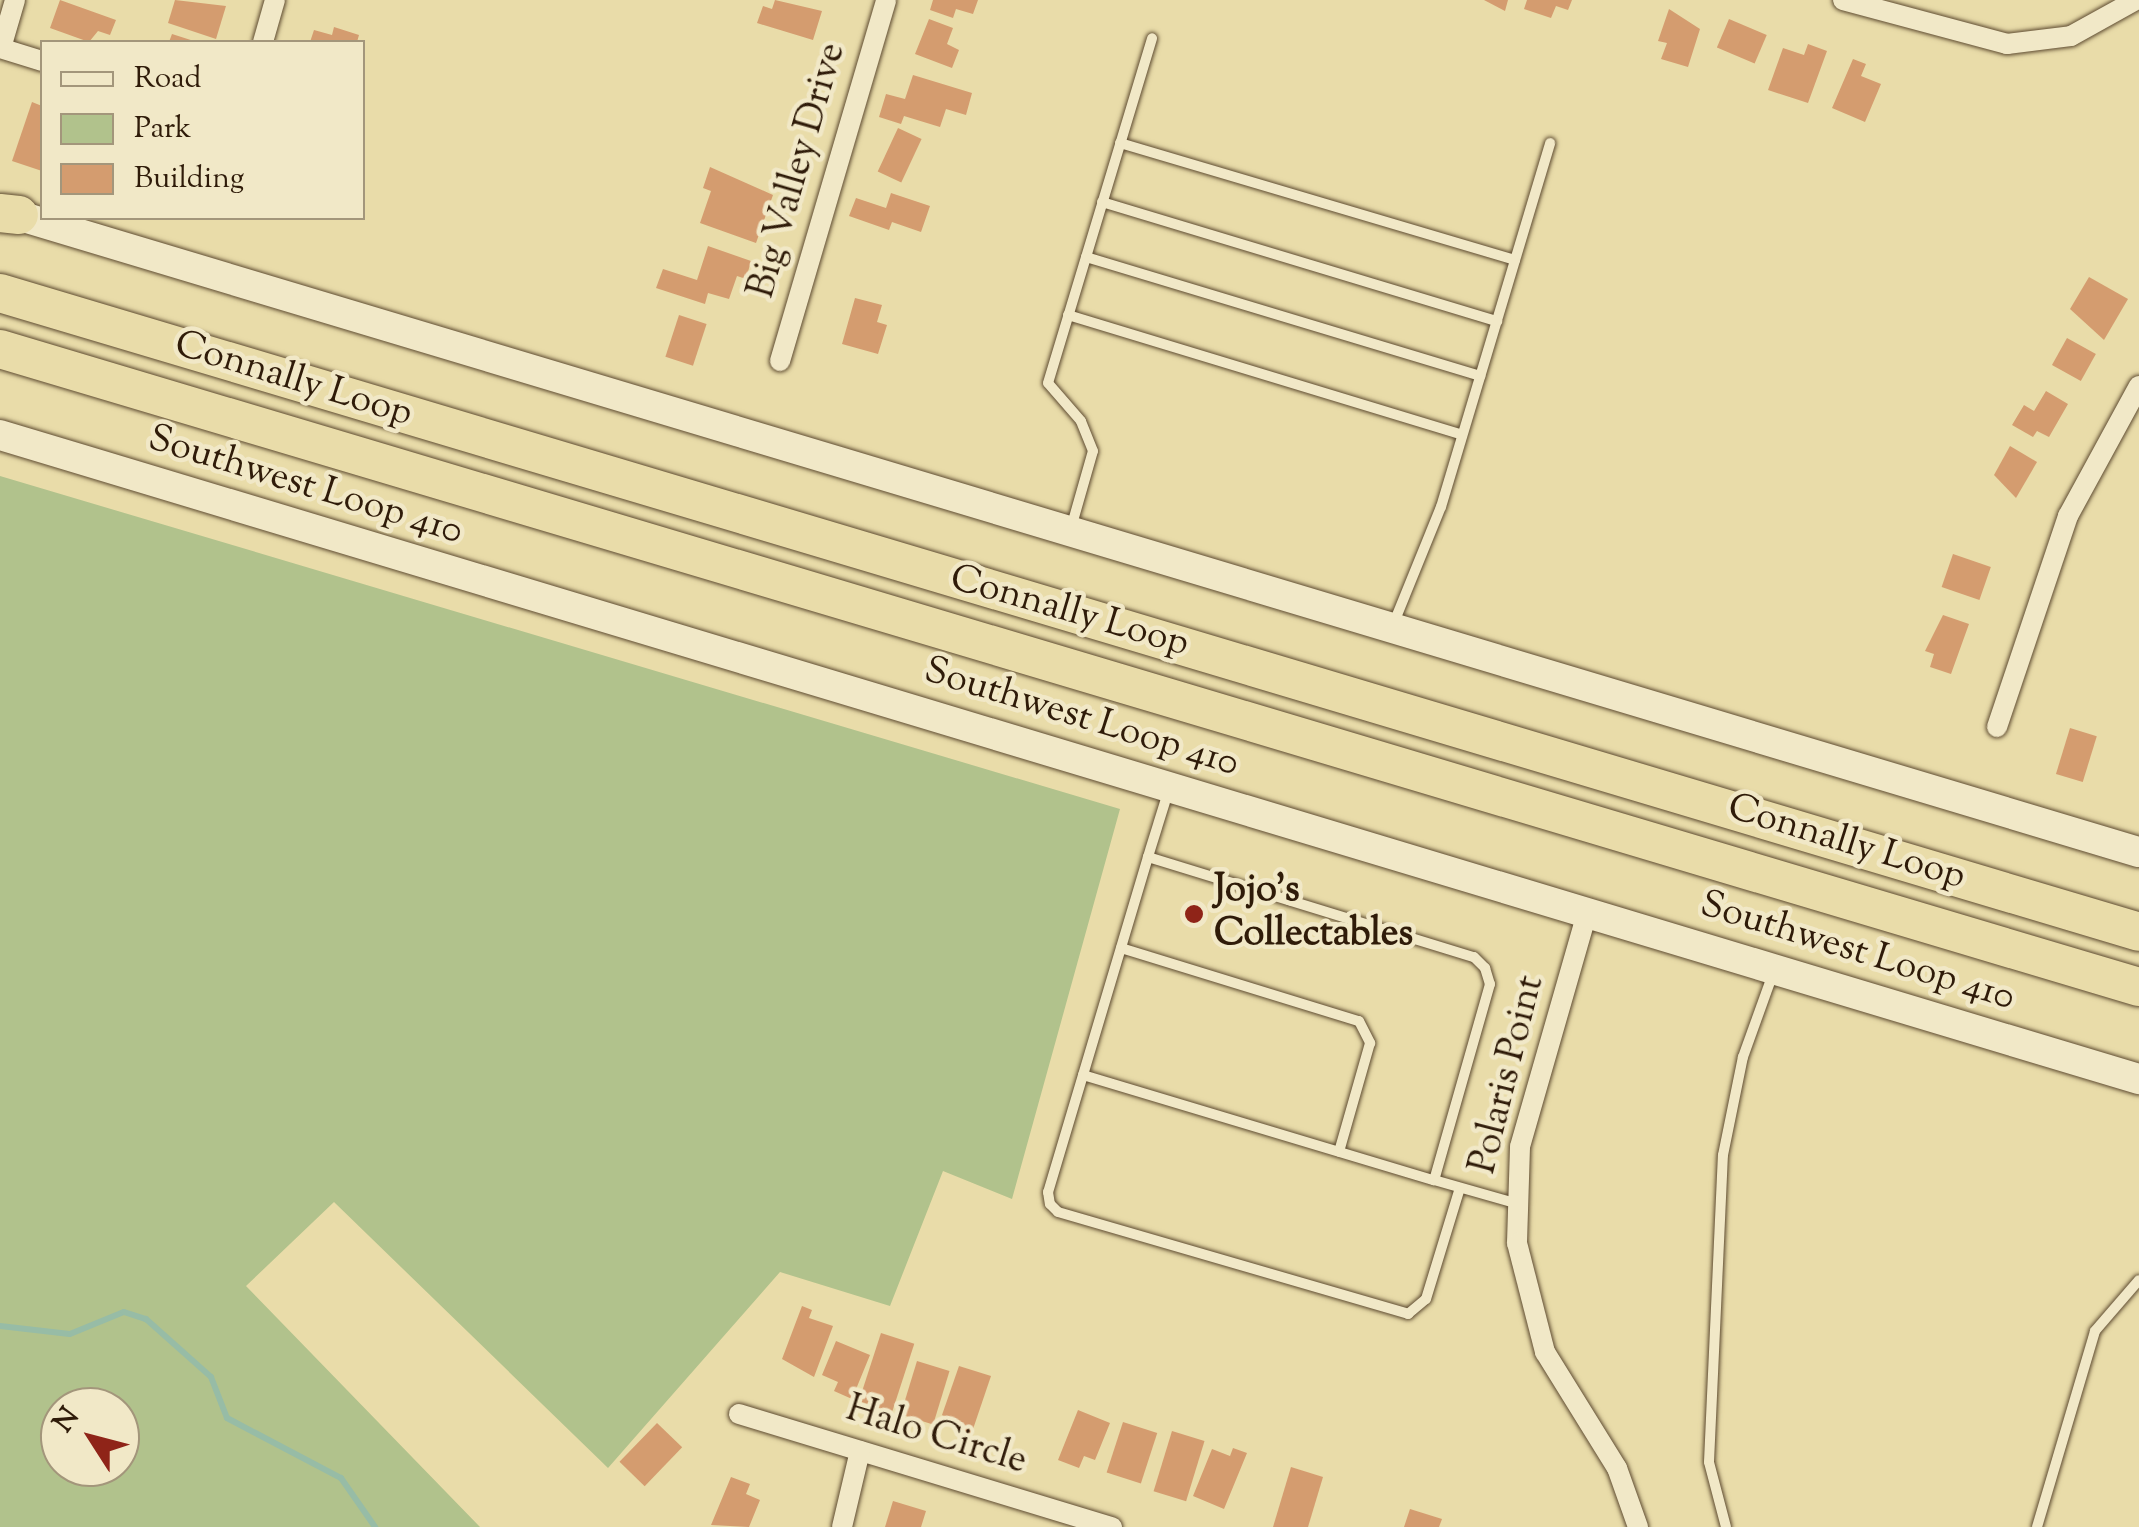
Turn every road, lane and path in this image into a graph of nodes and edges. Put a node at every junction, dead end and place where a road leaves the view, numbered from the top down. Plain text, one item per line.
1 (15, 0) edge
2 (275, 0) edge
3 (886, 0) edge
4 (1843, 0) edge
5 (2136, 0) edge
6 (1152, 38) dead end
7 (264, 40) edge
8 (0, 48) edge
9 (40, 60) edge
10 (1120, 143) junction
11 (1550, 143) dead end
12 (1102, 202) junction
13 (6, 213) edge
14 (1086, 257) junction
15 (1515, 260) junction
16 (0, 293) edge
17 (1068, 314) junction
18 (1497, 321) junction
19 (0, 350) edge
20 (780, 361) dead end
21 (1480, 376) junction
22 (2139, 386) edge
23 (1462, 435) junction
24 (0, 436) edge
25 (1071, 528) junction
26 (1392, 626) junction
27 (1997, 727) dead end
28 (1169, 788) junction
29 (2139, 852) edge
30 (1148, 858) junction
31 (1587, 913) junction
32 (2139, 932) edge
33 (1120, 948) junction
34 (1774, 970) junction
35 (2139, 987) edge
36 (1082, 1075) junction
37 (2139, 1079) edge
38 (1339, 1152) junction
39 (1434, 1180) junction
40 (1460, 1188) junction
41 (1515, 1203) junction
42 (2139, 1280) edge
43 (739, 1414) dead end
44 (860, 1451) junction
45 (842, 1527) edge
46 (1112, 1527) edge
47 (1638, 1527) edge
48 (1726, 1527) edge
49 (2037, 1527) edge

1 - 8 street
2 - 7 street
3 - 20 street, Big Valley Drive
4 - 5 street
6 - 10 lane
8 - 9 street
10 - 12 lane
10 - 15 lane
11 - 15 lane
12 - 14 lane
12 - 18 lane
13 - 25 main road
14 - 17 lane
14 - 21 lane
15 - 18 lane
16 - 32 highway, Connally Loop
17 - 23 lane
17 - 25 lane
18 - 21 lane
19 - 35 highway, Connally Loop
21 - 23 lane
22 - 27 street
23 - 26 lane
24 - 28 main road, Southwest Loop 410
25 - 26 main road
26 - 29 main road
28 - 30 lane
28 - 31 main road, Southwest Loop 410
30 - 33 lane
30 - 39 lane
31 - 34 main road, Southwest Loop 410
31 - 41 street, Polaris Point
33 - 36 lane
33 - 38 lane
34 - 37 main road, Southwest Loop 410
34 - 48 lane
36 - 38 lane
36 - 40 lane
38 - 39 lane
39 - 40 lane
40 - 41 lane
41 - 47 street, Polaris Point
42 - 49 lane
43 - 44 street, Halo Circle
44 - 45 street
44 - 46 street, Halo Circle

